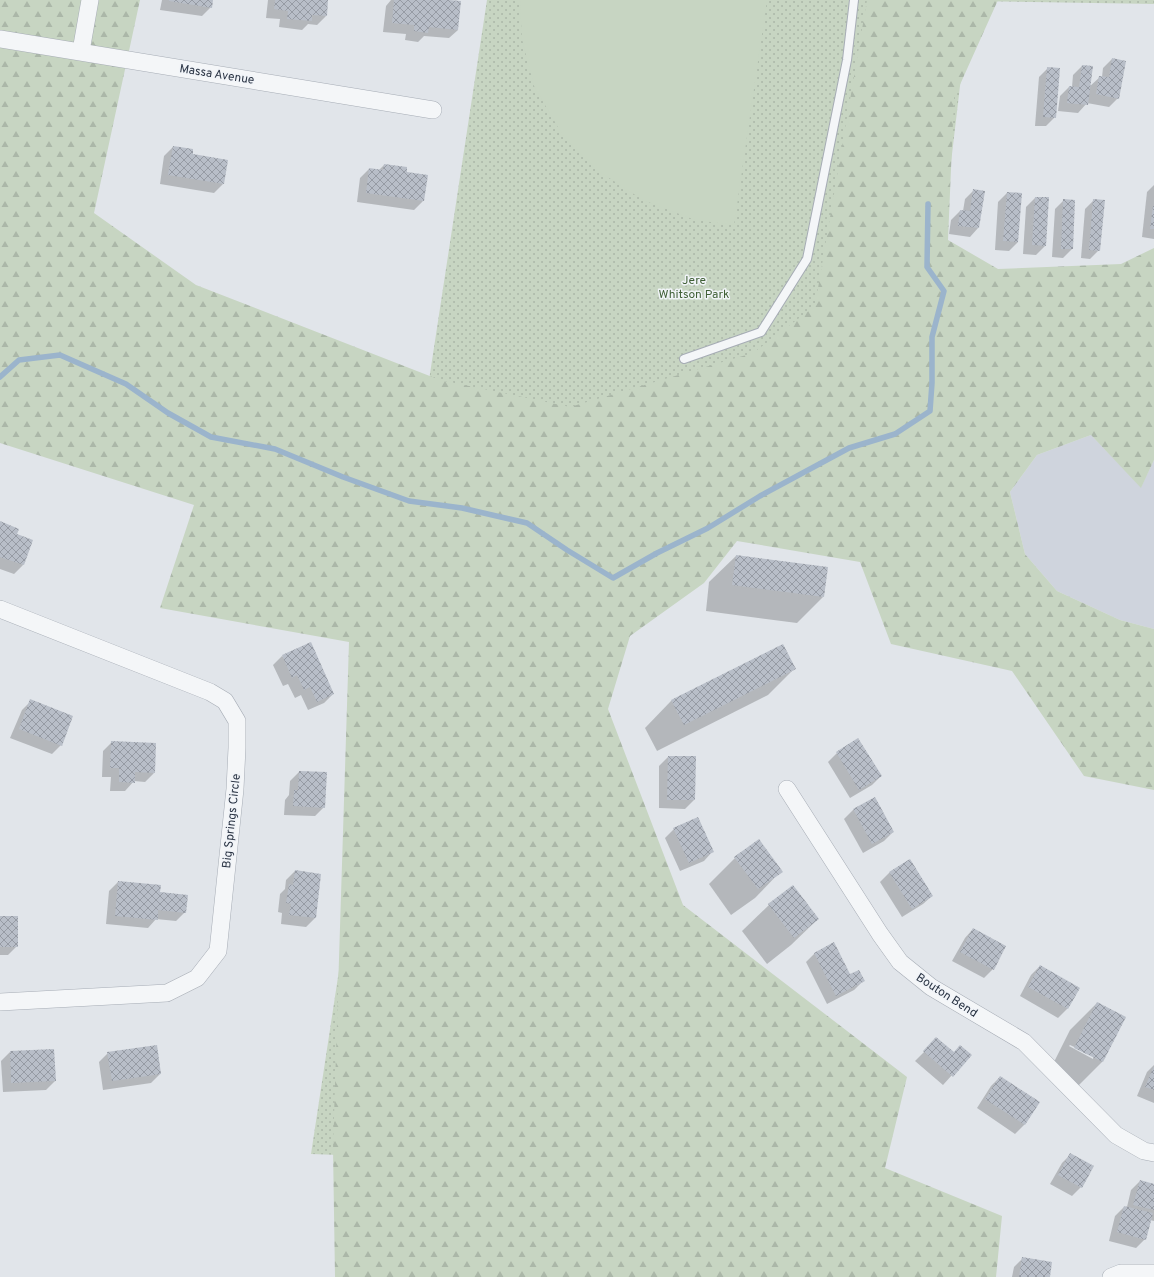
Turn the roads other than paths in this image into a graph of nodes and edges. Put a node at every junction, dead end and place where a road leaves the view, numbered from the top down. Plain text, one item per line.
1 (90, 0) edge
2 (854, 0) edge
3 (0, 38) edge
4 (81, 51) junction
5 (433, 110) dead end
6 (684, 359) dead end
7 (0, 609) edge
8 (787, 789) dead end
9 (0, 1002) edge
10 (1154, 1153) edge
11 (1154, 1273) edge
12 (1111, 1277) edge

1 - 4 street
2 - 6 lane
3 - 4 street, Massa Avenue
4 - 5 street, Massa Avenue
7 - 9 street, Big Springs Circle
8 - 10 street, Bouton Bend
11 - 12 street

